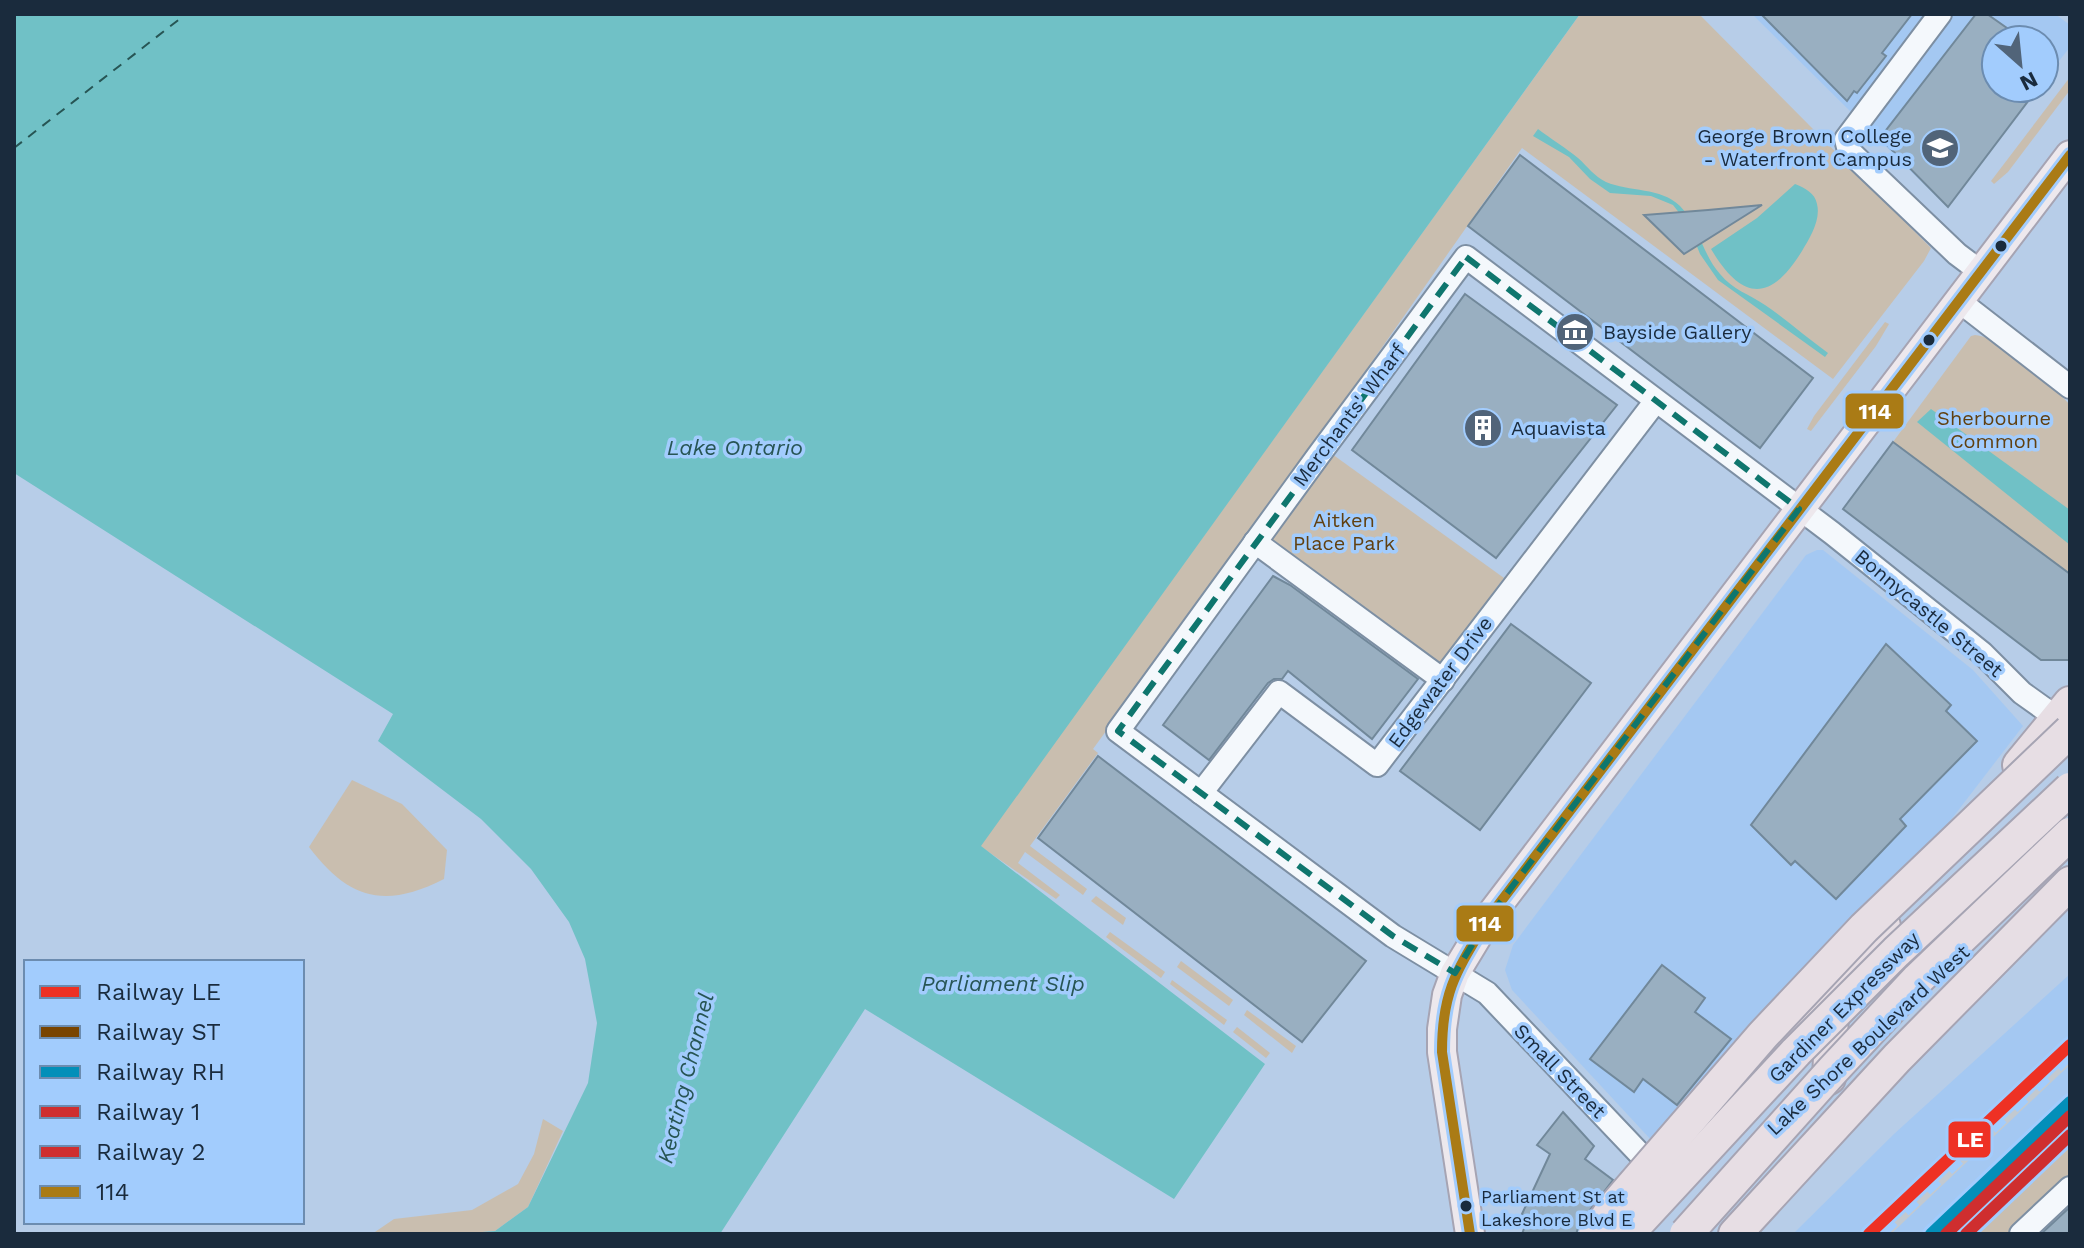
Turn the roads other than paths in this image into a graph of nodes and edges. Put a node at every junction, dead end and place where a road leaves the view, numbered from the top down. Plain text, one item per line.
1 (1940, 14) edge
2 (2070, 155) edge
3 (1981, 272) junction
4 (1959, 301) junction
5 (2070, 387) edge
6 (1655, 402) junction
7 (1799, 509) junction
8 (1255, 542) junction
9 (1443, 680) junction
10 (2067, 721) edge
11 (2070, 789) edge
12 (1201, 793) junction
13 (2070, 834) edge
14 (2070, 850) edge
15 (2070, 883) edge
16 (1837, 929) dead end
17 (1455, 973) junction
18 (1833, 987) junction
19 (1829, 1078) junction
20 (1660, 1176) junction
21 (2070, 1188) edge
22 (1470, 1234) edge
23 (1595, 1234) edge
24 (1609, 1234) edge
25 (1627, 1234) edge
26 (1670, 1234) edge
27 (1686, 1234) edge
28 (1735, 1234) edge
29 (2021, 1234) edge

1 - 3 street
2 - 3 main road
3 - 4 main road
4 - 5 street
4 - 7 main road
6 - 7 street, Merchants' Wharf
6 - 8 street, Merchants' Wharf
6 - 9 street, Edgewater Drive
7 - 10 street, Bonnycastle Street
7 - 17 main road
8 - 9 street
8 - 12 street, Merchants' Wharf
9 - 12 street, Edgewater Drive
10 - 18 highway
10 - 23 highway, bridge
11 - 25 highway, Gardiner Expressway, bridge
12 - 17 street, Merchants' Wharf
13 - 27 highway, Gardiner Expressway, bridge
14 - 19 highway, Lake Shore Boulevard West
15 - 28 highway
16 - 18 street
17 - 20 street, Small Street
17 - 22 main road
18 - 19 highway
18 - 20 highway
19 - 26 highway, Lake Shore Boulevard West
20 - 24 highway
21 - 29 street

